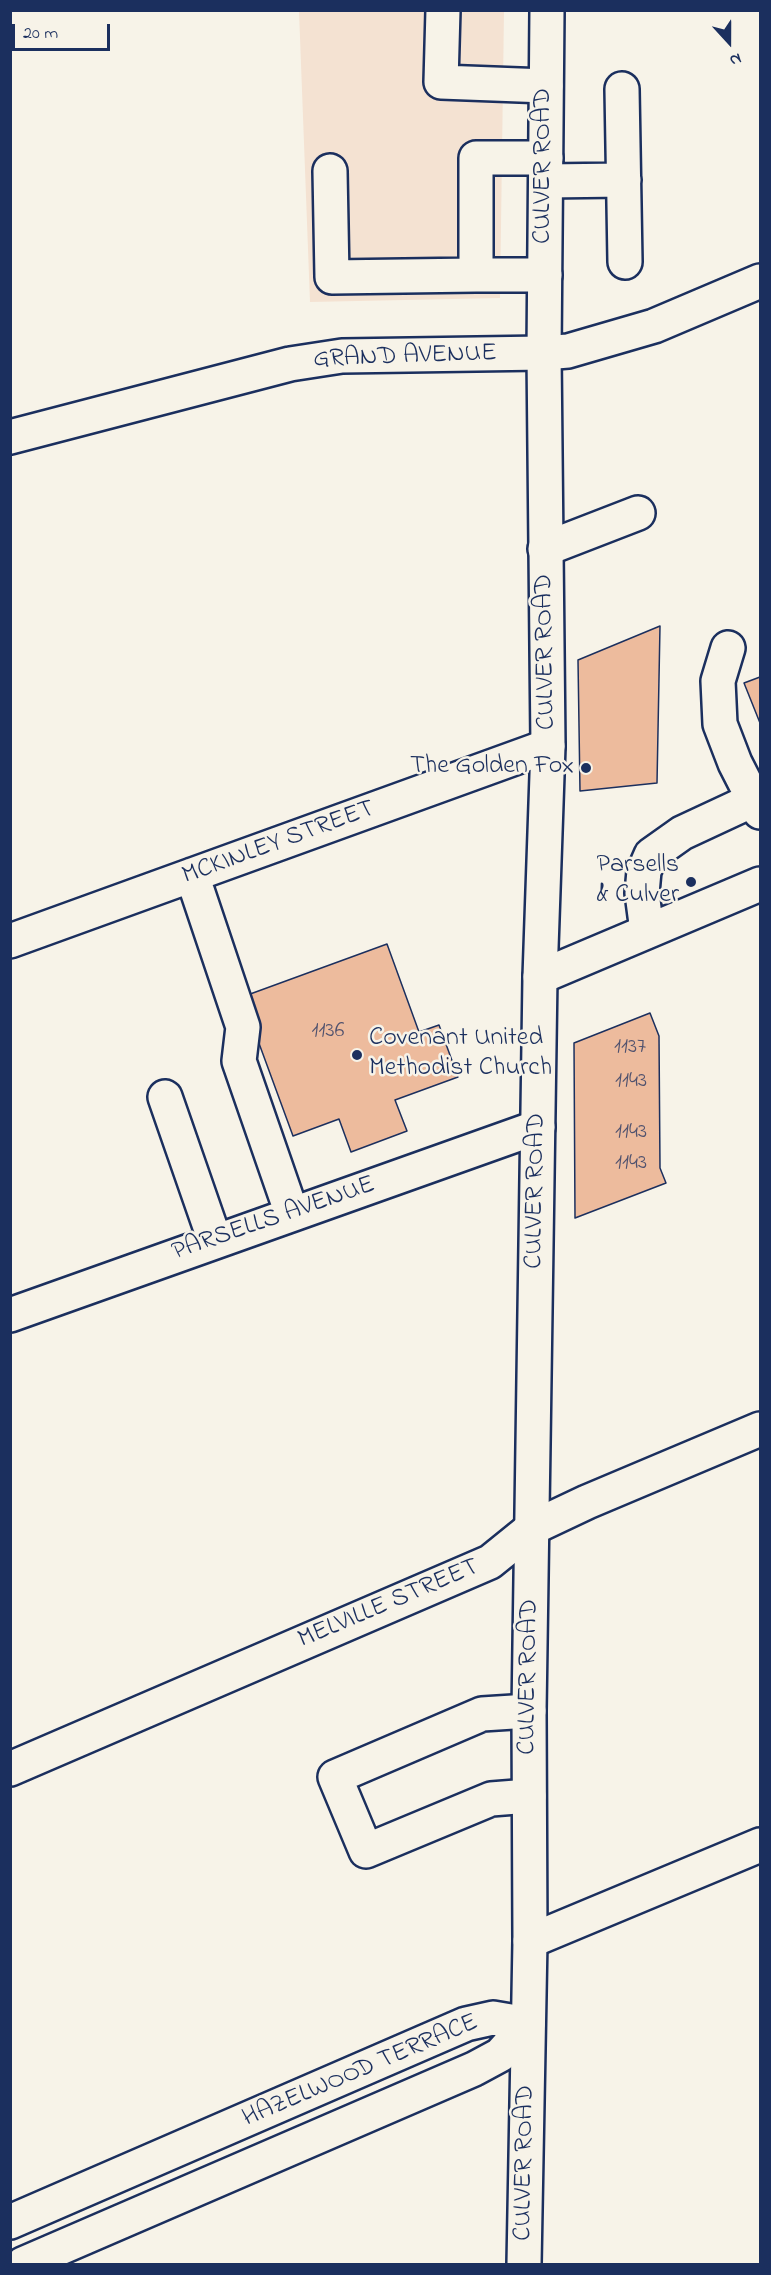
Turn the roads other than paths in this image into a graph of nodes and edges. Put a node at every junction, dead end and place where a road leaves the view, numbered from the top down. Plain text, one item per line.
1 (444, 10) edge
2 (547, 10) edge
3 (546, 86) junction
4 (622, 89) dead end
5 (546, 170) junction
6 (330, 171) dead end
7 (624, 180) junction
8 (625, 262) dead end
9 (476, 275) junction
10 (545, 275) junction
11 (760, 281) edge
12 (544, 353) junction
13 (10, 436) edge
14 (638, 513) dead end
15 (545, 549) junction
16 (728, 648) dead end
17 (548, 746) junction
18 (758, 806) edge
19 (192, 875) junction
20 (760, 884) edge
21 (647, 931) junction
22 (10, 942) edge
23 (540, 977) junction
24 (165, 1097) dead end
25 (538, 1127) junction
26 (292, 1214) junction
27 (215, 1241) junction
28 (10, 1315) edge
29 (760, 1429) edge
30 (532, 1528) junction
31 (529, 1711) junction
32 (10, 1769) edge
33 (529, 1796) junction
34 (760, 1845) edge
35 (530, 1941) junction
36 (528, 2024) junction
37 (10, 2222) edge
38 (23, 2265) edge
39 (524, 2265) edge

1 - 3 street
2 - 3 street, CULVER ROAD
3 - 5 street, CULVER ROAD
4 - 7 street
5 - 7 street
5 - 9 street
5 - 10 street, CULVER ROAD
6 - 9 street
7 - 8 street
9 - 10 street
10 - 12 street, CULVER ROAD
11 - 12 street, GRAND AVENUE
12 - 13 street, GRAND AVENUE
12 - 15 street, CULVER ROAD
14 - 15 street
15 - 17 street, CULVER ROAD
16 - 18 street
17 - 19 street, MCKINLEY STREET
17 - 23 street, CULVER ROAD
18 - 21 street
19 - 22 street, MCKINLEY STREET
19 - 26 street
20 - 21 street
21 - 23 street
23 - 25 street, CULVER ROAD
24 - 27 street
25 - 26 street, PARSELLS AVENUE
25 - 30 street, CULVER ROAD
26 - 27 street, PARSELLS AVENUE
27 - 28 street, PARSELLS AVENUE
29 - 30 street, MELVILLE STREET
30 - 31 street, CULVER ROAD
30 - 32 street, MELVILLE STREET
31 - 33 street, CULVER ROAD
31 - 33 street
33 - 35 street, CULVER ROAD
34 - 35 street
35 - 36 street, CULVER ROAD
36 - 37 street, HAZELWOOD TERRACE
36 - 38 street, HAZELWOOD TERRACE
36 - 39 street, CULVER ROAD

